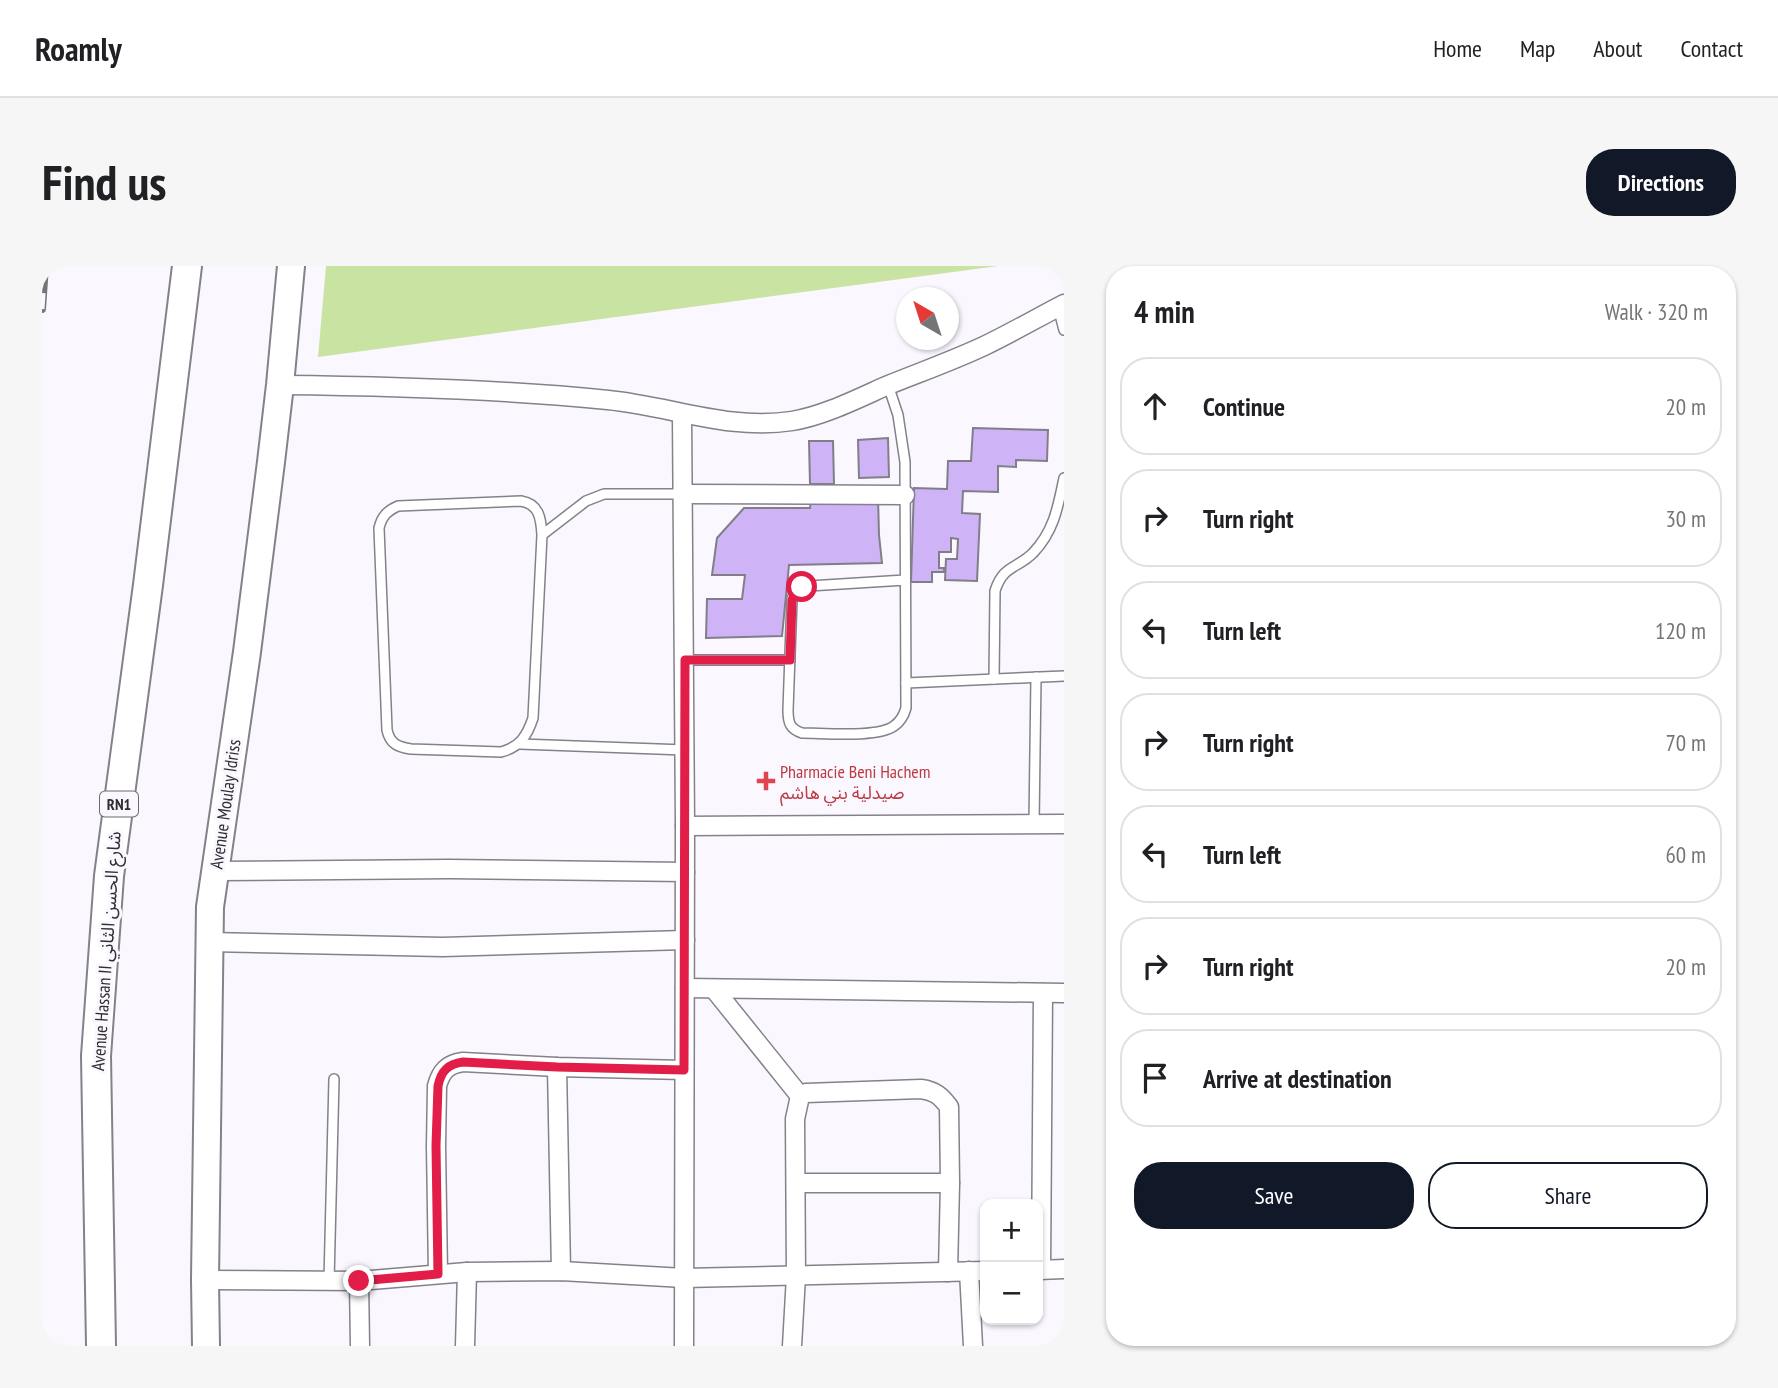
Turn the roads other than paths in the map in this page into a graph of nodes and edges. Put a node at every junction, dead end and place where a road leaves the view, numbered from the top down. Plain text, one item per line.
1 (187, 266) edge
2 (291, 266) edge
3 (1061, 306) edge
4 (1064, 330) edge
5 (280, 385) junction
6 (888, 385) junction
7 (682, 414) junction
8 (1064, 478) edge
9 (683, 494) junction
10 (905, 495) junction
11 (542, 535) junction
12 (905, 580) junction
13 (685, 660) junction
14 (790, 660) junction
15 (1064, 676) edge
16 (1036, 677) junction
17 (994, 679) junction
18 (906, 683) junction
19 (520, 744) junction
20 (685, 750) junction
21 (1034, 824) junction
22 (1064, 824) edge
23 (685, 826) junction
24 (215, 872) junction
25 (685, 872) junction
26 (685, 940) junction
27 (209, 942) junction
28 (685, 988) junction
29 (714, 989) junction
30 (1043, 993) junction
31 (1064, 993) edge
32 (557, 1067) junction
33 (684, 1070) junction
34 (334, 1079) dead end
35 (800, 1096) junction
36 (796, 1183) junction
37 (950, 1183) junction
38 (1040, 1262) edge
39 (1064, 1269) edge
40 (1043, 1270) edge
41 (561, 1271) junction
42 (977, 1271) edge
43 (467, 1272) junction
44 (948, 1272) junction
45 (438, 1274) junction
46 (796, 1276) junction
47 (684, 1278) junction
48 (205, 1280) junction
49 (329, 1281) junction
50 (359, 1281) junction
51 (101, 1346) edge
52 (206, 1346) edge
53 (360, 1346) edge
54 (465, 1346) edge
55 (684, 1346) edge
56 (792, 1346) edge
57 (973, 1346) edge

1 - 51 main road, Avenue Hassan II شارع الحسن الثاني / RN1
2 - 5 street, Avenue Moulay Idriss
3 - 4 lane
3 - 6 street
5 - 7 street
5 - 24 street, Avenue Moulay Idriss
6 - 7 street
6 - 10 lane
7 - 9 street
8 - 17 lane
9 - 10 street
9 - 11 lane
9 - 13 street
10 - 12 lane
11 - 19 lane
11 - 19 lane
12 - 14 lane
12 - 18 lane
13 - 14 lane
13 - 20 street
14 - 18 lane
15 - 16 lane
16 - 17 lane
16 - 21 lane
17 - 18 lane
19 - 20 lane
20 - 23 street
21 - 22 street
21 - 23 street
23 - 25 street
24 - 25 street
24 - 27 street, Avenue Moulay Idriss
25 - 26 street
26 - 27 street
26 - 28 street
27 - 48 street, Avenue Moulay Idriss
28 - 29 street
28 - 33 street
29 - 30 street
29 - 35 street
30 - 31 street
30 - 38 street
32 - 33 street
32 - 41 street
32 - 45 street
33 - 47 street
34 - 49 lane
35 - 36 street
35 - 37 street
36 - 37 street
36 - 46 street
37 - 44 street
39 - 40 street
41 - 43 street
41 - 47 street
42 - 44 street
42 - 57 street
43 - 45 street
43 - 54 street
44 - 46 street
45 - 50 street
46 - 47 street
46 - 56 street
47 - 55 street
48 - 49 street
48 - 52 street, Avenue Moulay Idriss
49 - 50 street
50 - 53 street

